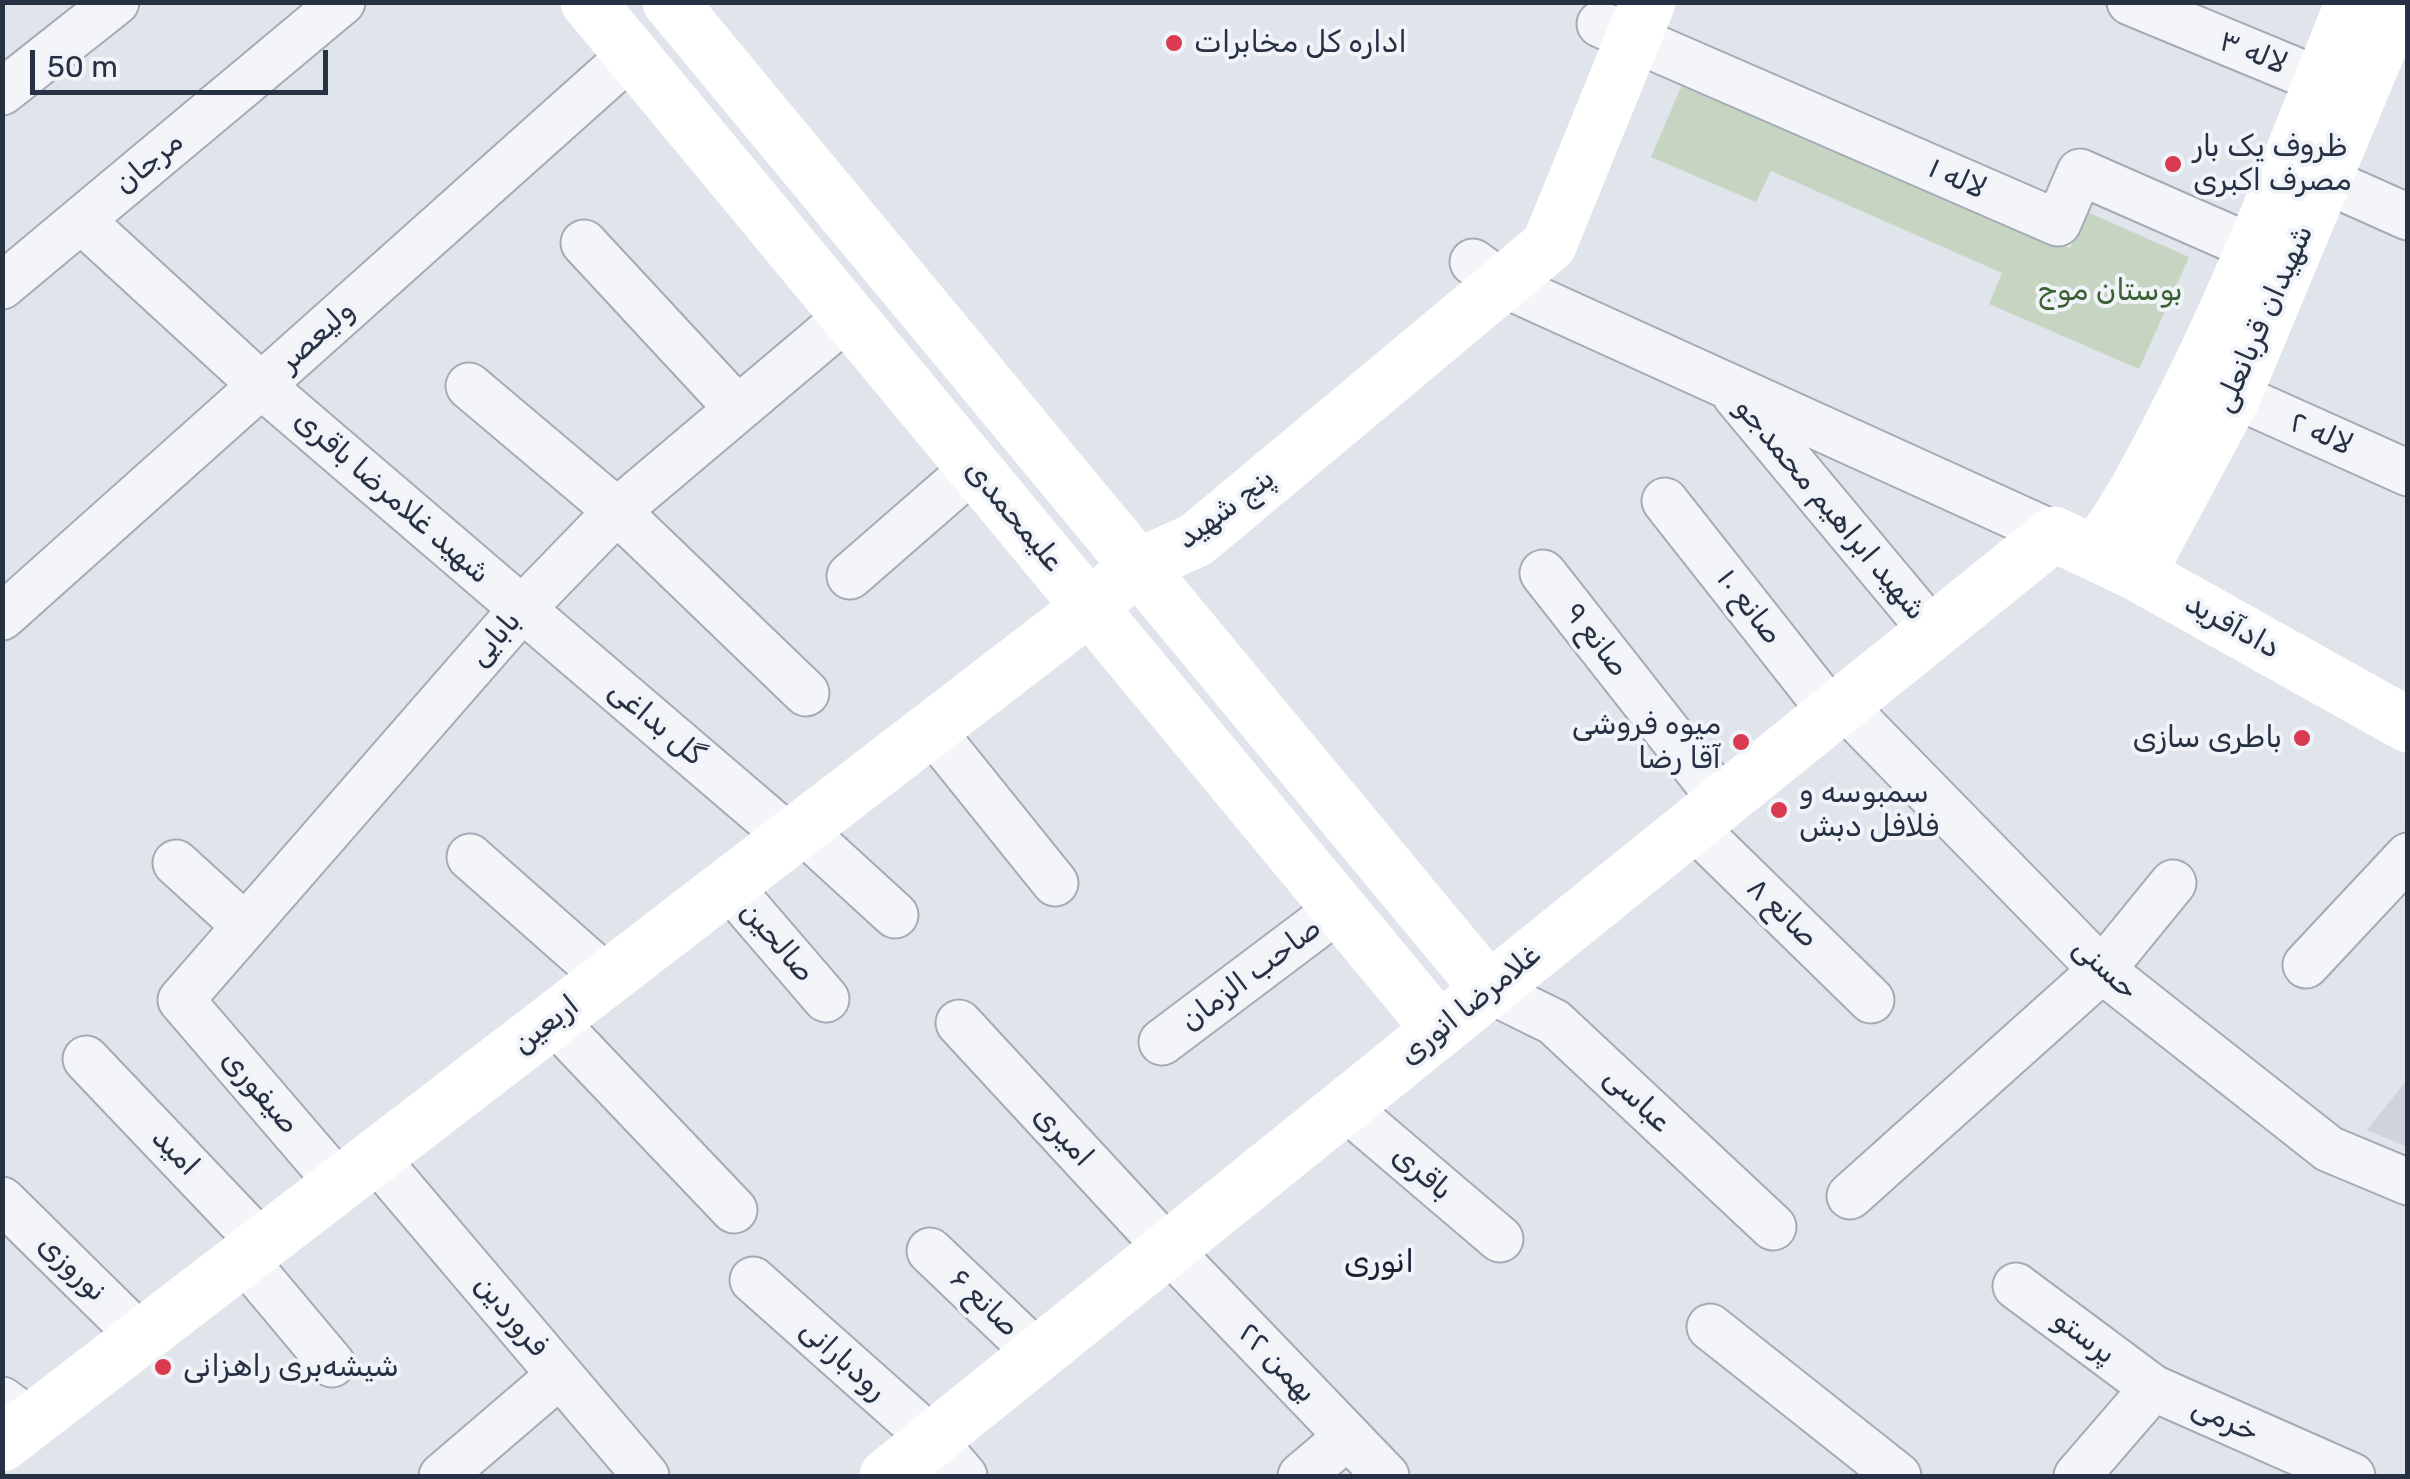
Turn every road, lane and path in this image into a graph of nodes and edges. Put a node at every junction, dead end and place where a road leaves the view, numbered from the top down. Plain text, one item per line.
1 (342, 2) edge
2 (588, 2) edge
3 (670, 2) edge
4 (2130, 2) edge
5 (2353, 2) edge
6 (2398, 2) edge
7 (109, 4) edge
8 (1622, 17) edge
9 (632, 55) junction
10 (2340, 89) junction
11 (2, 92) edge
12 (2324, 180) junction
13 (2408, 217) edge
14 (81, 220) junction
15 (584, 242) dead end
16 (2253, 248) junction
17 (1488, 273) junction
18 (898, 278) junction
19 (2, 286) edge
20 (848, 316) junction
21 (2241, 330) junction
22 (262, 386) junction
23 (469, 386) dead end
24 (1728, 386) junction
25 (2234, 396) junction
26 (738, 409) junction
27 (974, 468) junction
28 (2408, 473) edge
29 (1665, 502) dead end
30 (617, 511) junction
31 (2096, 554) junction
32 (1138, 566) junction
33 (1543, 573) dead end
34 (850, 576) dead end
35 (1090, 607) junction
36 (522, 608) junction
37 (2, 617) edge
38 (1932, 632) junction
39 (806, 693) dead end
40 (1838, 709) junction
41 (2408, 725) edge
42 (931, 729) junction
43 (1708, 814) junction
44 (796, 833) junction
45 (2408, 856) edge
46 (470, 857) dead end
47 (176, 863) dead end
48 (1055, 882) dead end
49 (2172, 883) dead end
50 (728, 885) junction
51 (1340, 908) junction
52 (895, 915) dead end
53 (245, 926) junction
54 (2306, 965) dead end
55 (2102, 970) junction
56 (607, 978) junction
57 (1489, 990) junction
58 (826, 999) dead end
59 (180, 1000) joint
60 (1871, 1000) dead end
61 (553, 1020) junction
62 (959, 1023) dead end
63 (1440, 1030) junction
64 (1162, 1042) dead end
65 (86, 1059) dead end
66 (1344, 1107) junction
67 (357, 1170) junction
68 (2408, 1182) edge
69 (1850, 1196) dead end
70 (2, 1200) edge
71 (734, 1210) dead end
72 (1774, 1227) dead end
73 (1500, 1239) dead end
74 (1168, 1249) junction
75 (930, 1251) dead end
76 (254, 1252) junction
77 (753, 1280) dead end
78 (2016, 1286) dead end
79 (1710, 1327) dead end
80 (142, 1337) junction
81 (1038, 1354) junction
82 (332, 1364) dead end
83 (560, 1375) junction
84 (2153, 1388) junction
85 (12, 1422) edge
86 (1347, 1436) junction
87 (948, 1458) edge
88 (442, 1476) edge
89 (646, 1476) edge
90 (887, 1476) edge
91 (1301, 1476) edge
92 (1386, 1476) edge
93 (1898, 1476) edge
94 (2078, 1476) edge
95 (2352, 1476) edge

1 - 14 street, مرجان
2 - 9 street, علیمحمدی
3 - 18 street, علیمحمدی
4 - 10 street, لاله ۳
5 - 10 street, شهیدان قربانعلی
6 - 10 street, شهیدان قربانعلی
7 - 11 street
8 - 16 street, لاله ۱
8 - 17 street, پنج شهید
9 - 20 street, علیمحمدی
9 - 22 street, ولیعصر
10 - 12 street, شهیدان قربانعلی
10 - 16 street, شهیدان قربانعلی
12 - 13 street
12 - 21 street, شهیدان قربانعلی
14 - 19 street, مرجان
14 - 22 street, شهید غلامرضا باقری
15 - 26 street
16 - 21 street, شهیدان قربانعلی
17 - 24 street
17 - 32 street, پنج شهید
18 - 20 street
18 - 32 street, علیمحمدی
20 - 26 street, بابایی
20 - 27 street, علیمحمدی
21 - 25 street, شهیدان قربانعلی
21 - 31 street, شهیدان قربانعلی
22 - 36 street, شهید غلامرضا باقری
22 - 37 street, ولیعصر
23 - 30 street
24 - 31 street
24 - 38 street, شهید ابراهیم محمدجو
25 - 28 street, لاله ۲
25 - 31 street, شهیدان قربانعلی
26 - 30 street, بابایی
27 - 34 street
27 - 35 street, علیمحمدی
29 - 40 street, صانع ۱۰
30 - 36 street, بابایی
30 - 39 street
31 - 38 street, غلامرضا انوری
31 - 41 street, دادآفرید
32 - 35 street, پنج شهید
32 - 57 street, علیمحمدی
33 - 43 street, صانع ۹
35 - 42 street, اربعین
35 - 51 street, علیمحمدی
36 - 44 street, گل بداغی
36 - 53 street, بابایی
38 - 40 street, غلامرضا انوری
40 - 43 street, غلامرضا انوری
40 - 55 street, حسنی
42 - 44 street, اربعین
42 - 48 street
43 - 57 street, غلامرضا انوری
43 - 60 street, صانع ۸
44 - 50 street, اربعین
44 - 52 street, گل بداغی
45 - 54 street
46 - 56 street
47 - 53 street
49 - 55 street
50 - 56 street, اربعین
50 - 58 street, صالحین
51 - 63 street, علیمحمدی
51 - 64 street, صاحب الزمان
53 - 59 street, بابایی
55 - 68 street, حسنی
55 - 69 street
56 - 61 street, اربعین
57 - 63 street, غلامرضا انوری
57 - 72 street, عباسی
59 - 67 street, صیفوری
61 - 67 street, اربعین
61 - 71 street
62 - 74 street, امیری
63 - 66 street, غلامرضا انوری
65 - 76 street, امید
66 - 73 street, باقری
66 - 74 street, غلامرضا انوری
67 - 76 street, اربعین
67 - 83 street, فروردین
70 - 80 street, نوروزی
74 - 81 street, غلامرضا انوری
74 - 86 street, ۲۲ بهمن
75 - 81 street, صانع ۶
76 - 80 street, اربعین
76 - 82 street, امید
77 - 87 street, رودبارانی
78 - 84 street, پرستو
79 - 93 street
80 - 85 street, اربعین
81 - 87 street, غلامرضا انوری
83 - 88 street
83 - 89 street, فروردین
84 - 94 street
84 - 95 street, خرمی
86 - 91 street
86 - 92 street, ۲۲ بهمن
87 - 90 street, غلامرضا انوری

